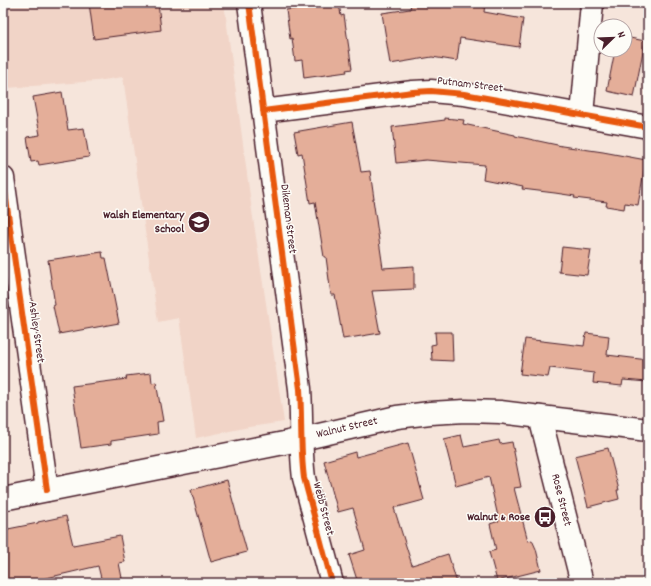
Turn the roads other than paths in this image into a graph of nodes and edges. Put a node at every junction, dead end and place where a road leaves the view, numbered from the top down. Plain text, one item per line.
1 (249, 3) edge
2 (592, 3) edge
3 (264, 111) junction
4 (582, 115) junction
5 (648, 127) edge
6 (3, 178) edge
7 (540, 417) junction
8 (648, 430) edge
9 (301, 439) junction
10 (47, 490) junction
11 (3, 499) edge
12 (332, 583) edge
13 (582, 583) edge

1 - 3 street, Dikeman Street
2 - 4 street
3 - 4 street, Putnam Street
3 - 9 street, Dikeman Street
4 - 5 street, Putnam Street
6 - 10 street, Ashley Street
7 - 8 street, Walnut Street
7 - 9 street, Walnut Street
7 - 13 street, Rose Street
9 - 10 street, Walnut Street
9 - 12 street, Webb Street
10 - 11 street, Walnut Street

